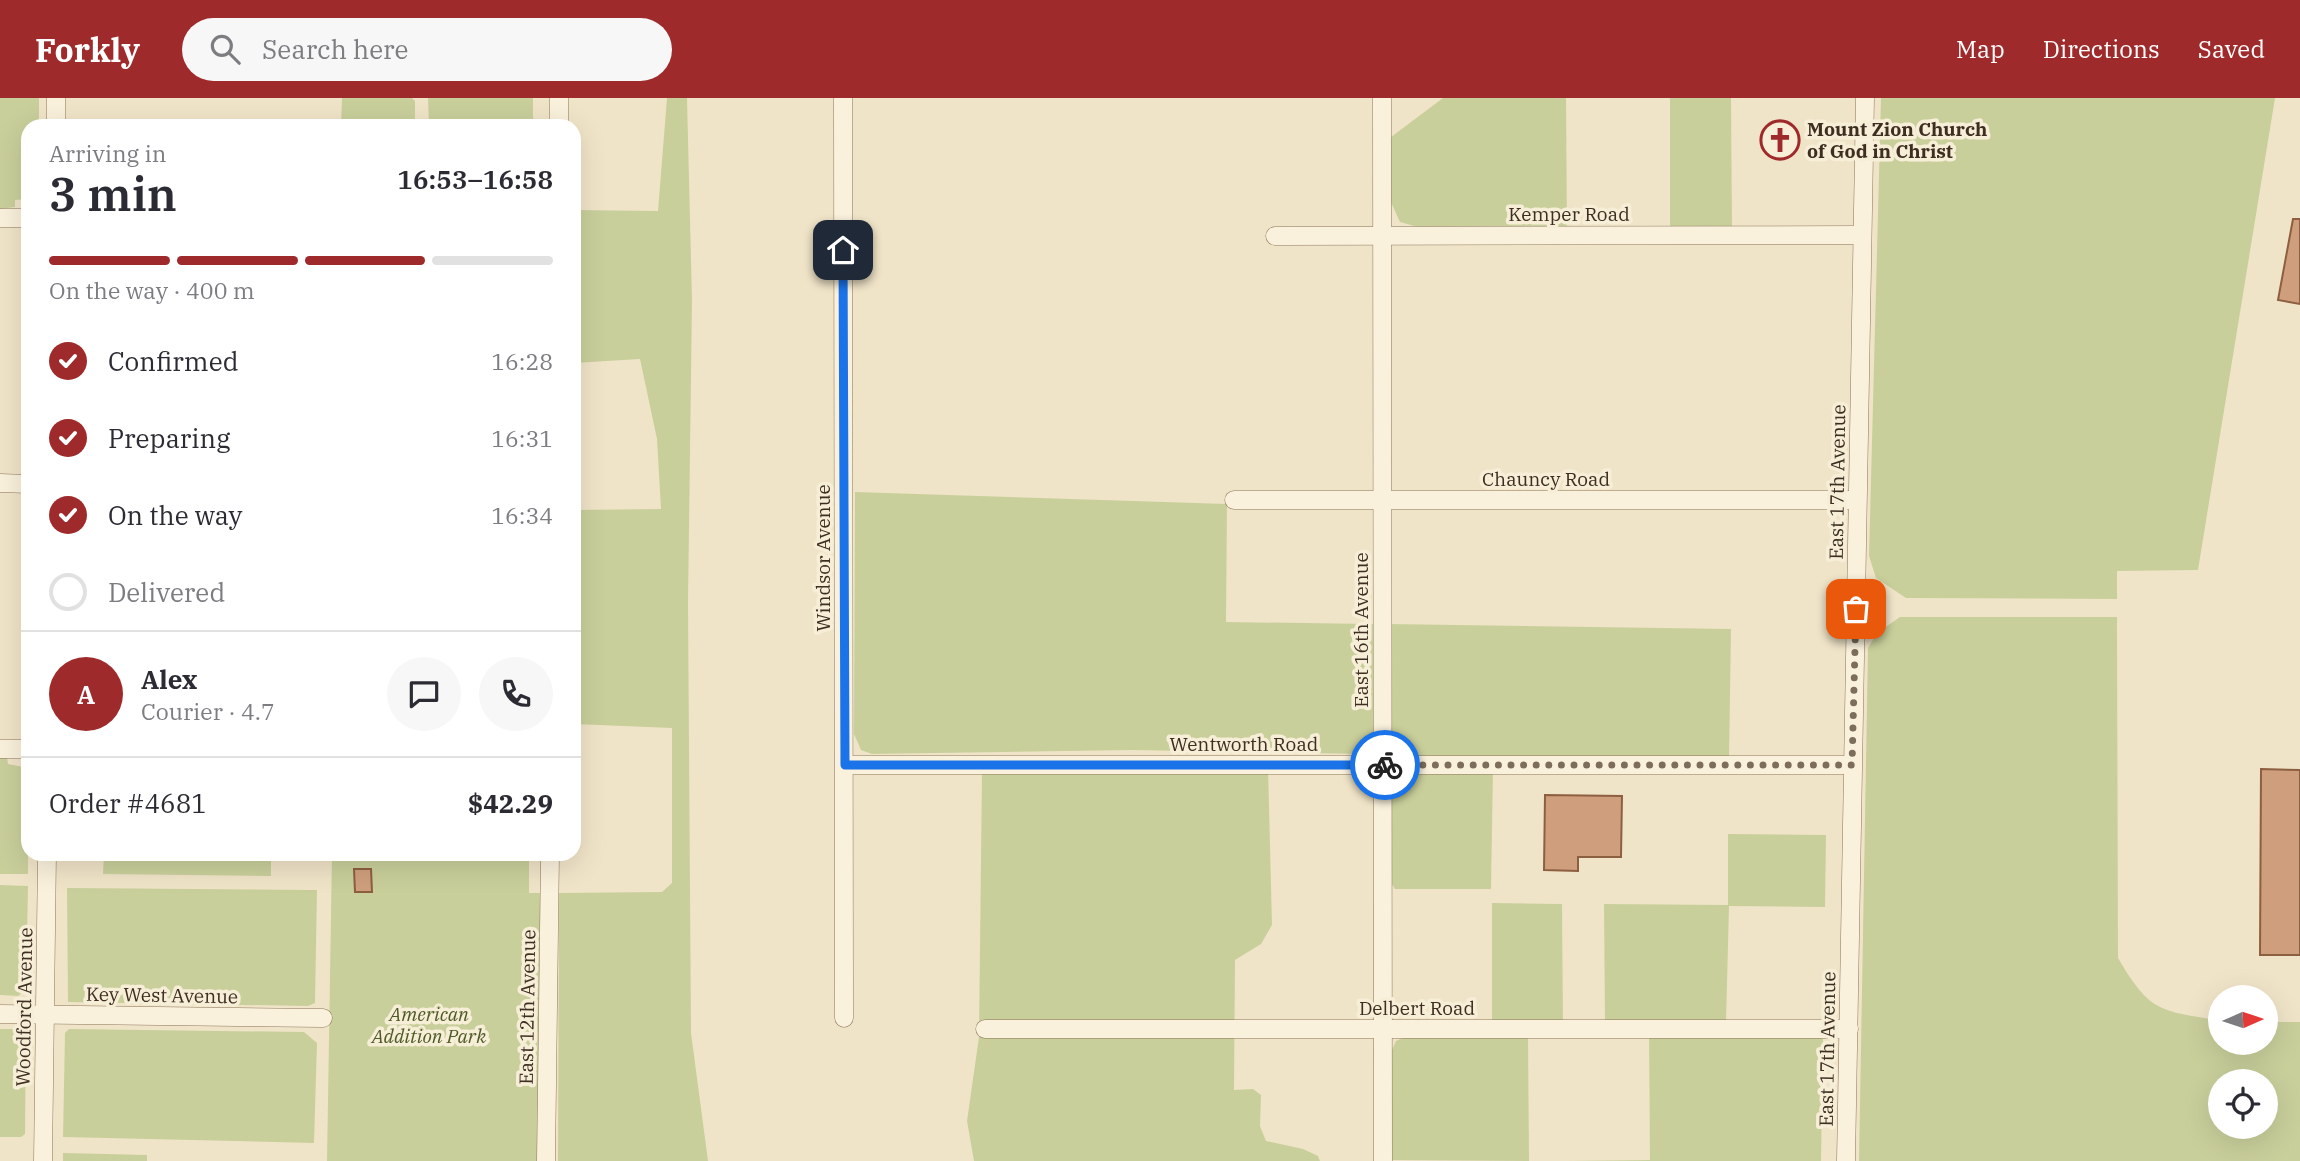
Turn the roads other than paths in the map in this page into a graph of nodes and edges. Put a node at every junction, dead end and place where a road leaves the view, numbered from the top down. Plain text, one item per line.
1 (56, 98) edge
2 (559, 98) edge
3 (843, 98) edge
4 (1382, 98) edge
5 (1865, 98) edge
6 (56, 119) edge
7 (559, 119) edge
8 (0, 218) edge
9 (21, 218) edge
10 (1382, 235) junction
11 (1275, 236) dead end
12 (1862, 236) junction
13 (0, 483) edge
14 (21, 484) edge
15 (1234, 500) dead end
16 (1382, 500) junction
17 (1857, 500) junction
18 (0, 749) edge
19 (21, 749) edge
20 (845, 765) junction
21 (1382, 765) junction
22 (1852, 765) junction
23 (47, 861) edge
24 (550, 861) edge
25 (0, 1014) edge
26 (45, 1015) junction
27 (323, 1018) dead end
28 (844, 1018) dead end
29 (985, 1029) dead end
30 (1382, 1029) junction
31 (1849, 1029) junction
32 (43, 1161) edge
33 (546, 1161) edge
34 (1383, 1161) edge
35 (1846, 1161) edge

1 - 6 street
2 - 7 street
3 - 20 street, Windsor Avenue
4 - 10 street, East 16th Avenue
5 - 12 street, East 17th Avenue
8 - 9 street
10 - 11 street, Kemper Road
10 - 12 street, Kemper Road
10 - 16 street, East 16th Avenue
12 - 17 street, East 17th Avenue
13 - 14 street
15 - 16 street, Chauncy Road
16 - 17 street, Chauncy Road
16 - 21 street, East 16th Avenue
17 - 22 street, East 17th Avenue
18 - 19 street
20 - 21 street, Wentworth Road
20 - 28 street, Windsor Avenue
21 - 22 street, Wentworth Road
21 - 30 street, East 16th Avenue
22 - 31 street, East 17th Avenue
23 - 26 street, Woodford Avenue
24 - 33 street, East 12th Avenue
25 - 26 street, Key West Avenue
26 - 27 street, Key West Avenue
26 - 32 street, Woodford Avenue
29 - 30 street, Delbert Road
30 - 31 street, Delbert Road
30 - 34 street, East 16th Avenue
31 - 35 street, East 17th Avenue

